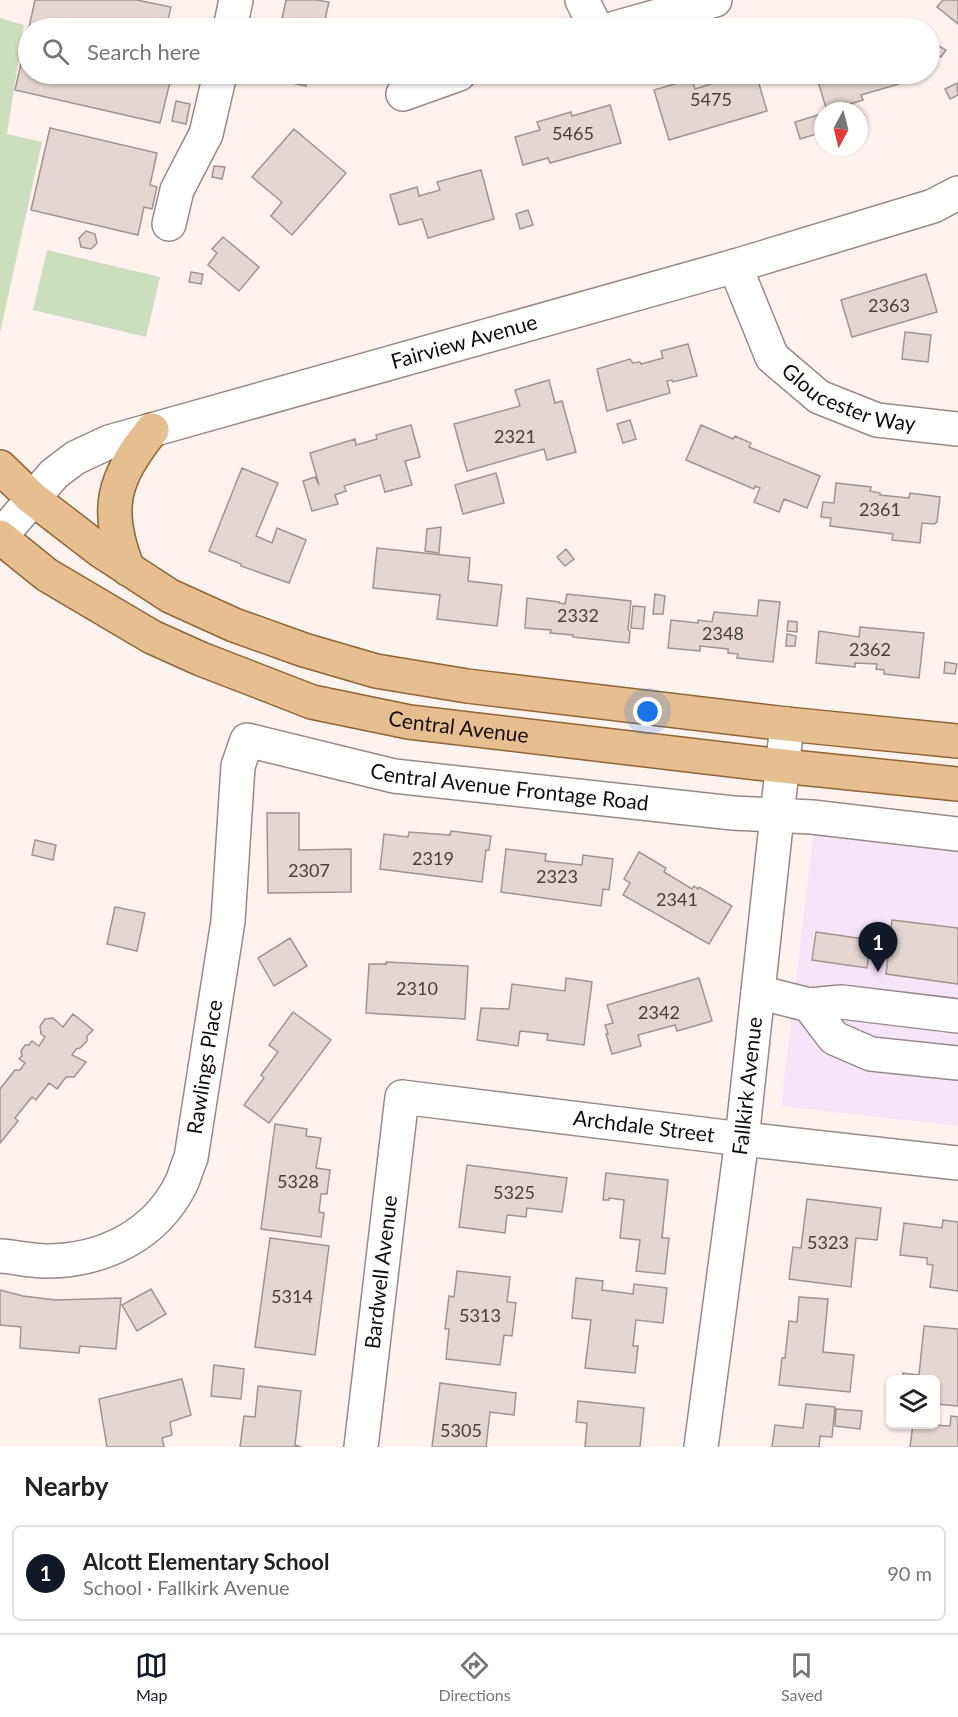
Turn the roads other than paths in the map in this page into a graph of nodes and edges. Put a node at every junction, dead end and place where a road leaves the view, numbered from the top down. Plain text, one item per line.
1 (236, 0) edge
2 (582, 0) edge
3 (715, 0) edge
4 (232, 18) edge
5 (591, 18) edge
6 (651, 18) edge
7 (218, 84) edge
8 (431, 84) edge
9 (403, 94) dead end
10 (958, 194) edge
11 (169, 224) dead end
12 (735, 266) junction
13 (958, 429) edge
14 (152, 430) junction
15 (0, 467) edge
16 (32, 498) junction
17 (0, 537) edge
18 (128, 569) junction
19 (787, 724) junction
20 (247, 740) joint
21 (958, 741) edge
22 (782, 766) junction
23 (958, 784) edge
24 (776, 815) junction
25 (958, 834) edge
26 (758, 992) junction
27 (809, 1005) junction
28 (958, 1016) edge
29 (958, 1063) edge
30 (402, 1097) joint
31 (742, 1139) junction
32 (958, 1162) edge
33 (0, 1256) edge
34 (361, 1447) edge
35 (702, 1447) edge

1 - 4 street
2 - 5 street
3 - 6 street
7 - 11 street
8 - 9 street
10 - 12 street, Fairview Avenue
12 - 13 street, Gloucester Way
12 - 14 street, Fairview Avenue
14 - 16 street, Fairview Avenue
14 - 18 main road
15 - 16 main road, Central Avenue
16 - 17 street, Fairview Avenue
16 - 18 main road, Central Avenue
17 - 22 main road, Central Avenue
18 - 19 main road, Central Avenue
19 - 21 main road, Central Avenue
19 - 22 street, Fallkirk Avenue
20 - 24 street, Central Avenue Frontage Road
20 - 33 street, Rawlings Place
22 - 23 main road, Central Avenue
22 - 24 street, Fallkirk Avenue
24 - 25 street, Central Avenue Frontage Road
24 - 26 street, Fallkirk Avenue
26 - 27 street
26 - 31 street, Fallkirk Avenue
27 - 28 street
27 - 29 street
30 - 31 street, Archdale Street
30 - 34 street, Bardwell Avenue
31 - 32 street, Archdale Street
31 - 35 street, Fallkirk Avenue

